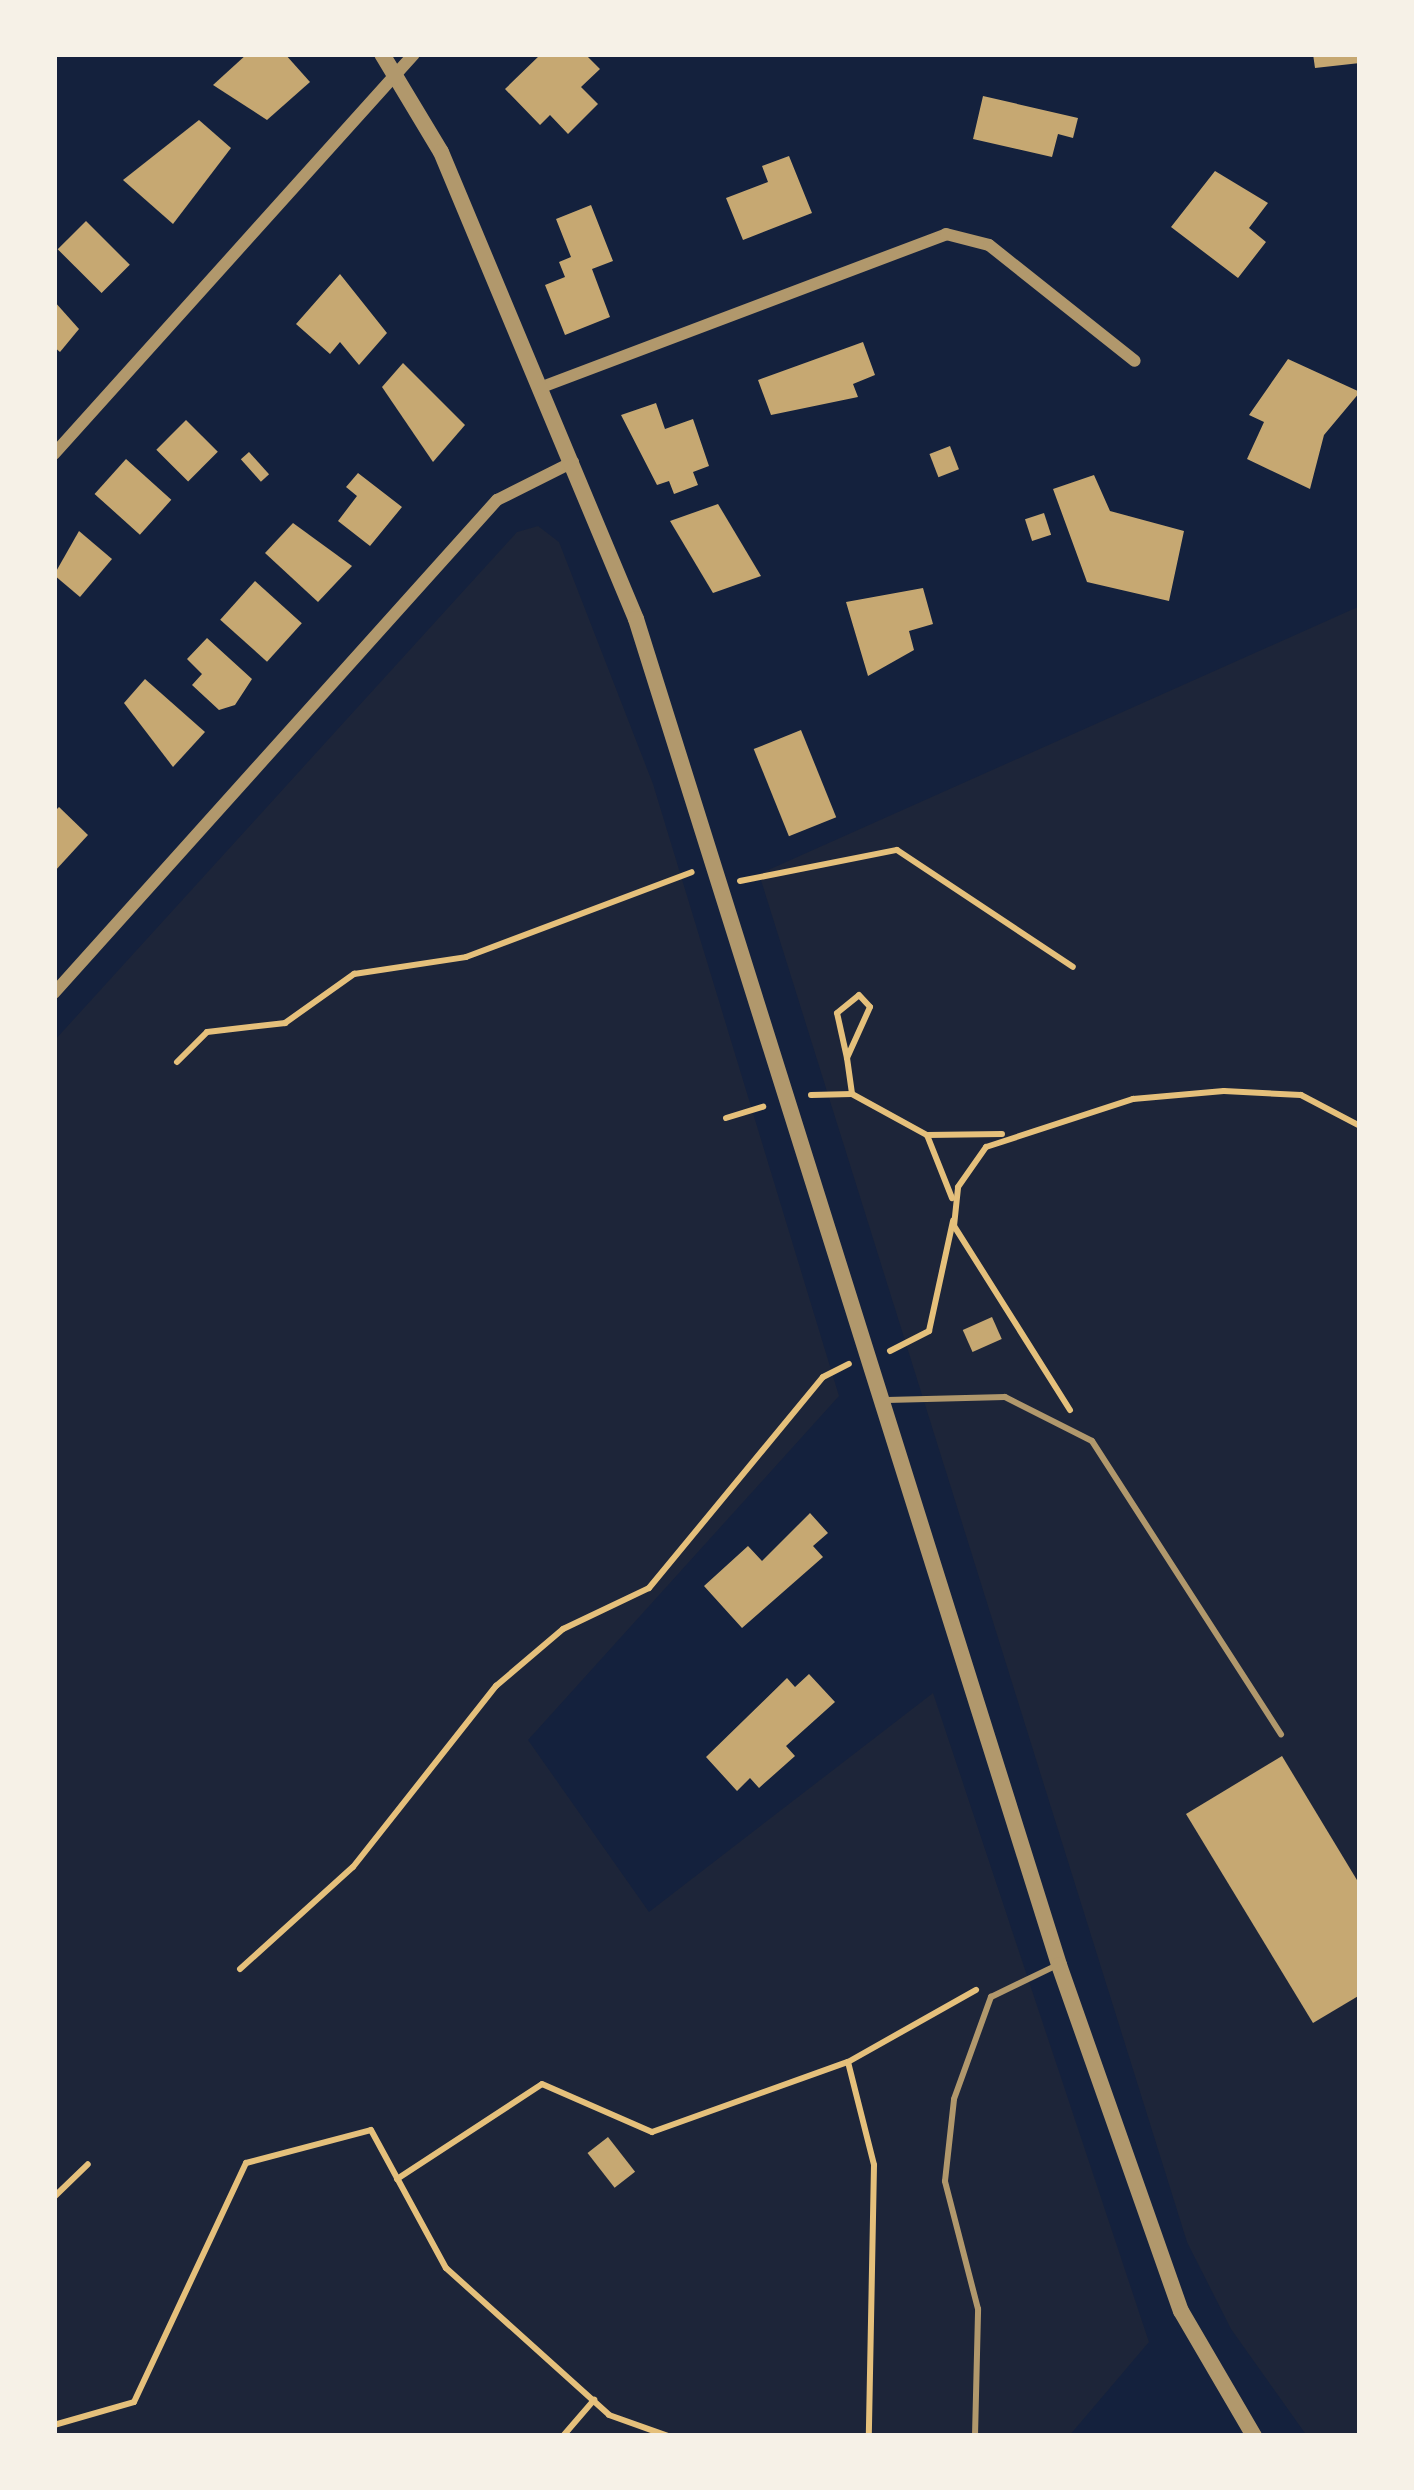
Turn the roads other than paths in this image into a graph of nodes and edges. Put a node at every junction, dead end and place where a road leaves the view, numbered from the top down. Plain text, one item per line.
1 (382, 54) edge
2 (414, 54) edge
3 (396, 73) junction
4 (1135, 361) dead end
5 (542, 387) junction
6 (54, 454) edge
7 (573, 461) junction
8 (54, 993) edge
9 (882, 1401) junction
10 (1281, 1734) dead end
11 (1059, 1965) junction
12 (975, 2436) edge
13 (1254, 2436) edge

1 - 3 street
2 - 3 street
3 - 5 street
3 - 6 street
4 - 5 street
5 - 7 street
7 - 8 street
7 - 9 street
9 - 10 lane
9 - 11 street
11 - 12 lane
11 - 13 street

